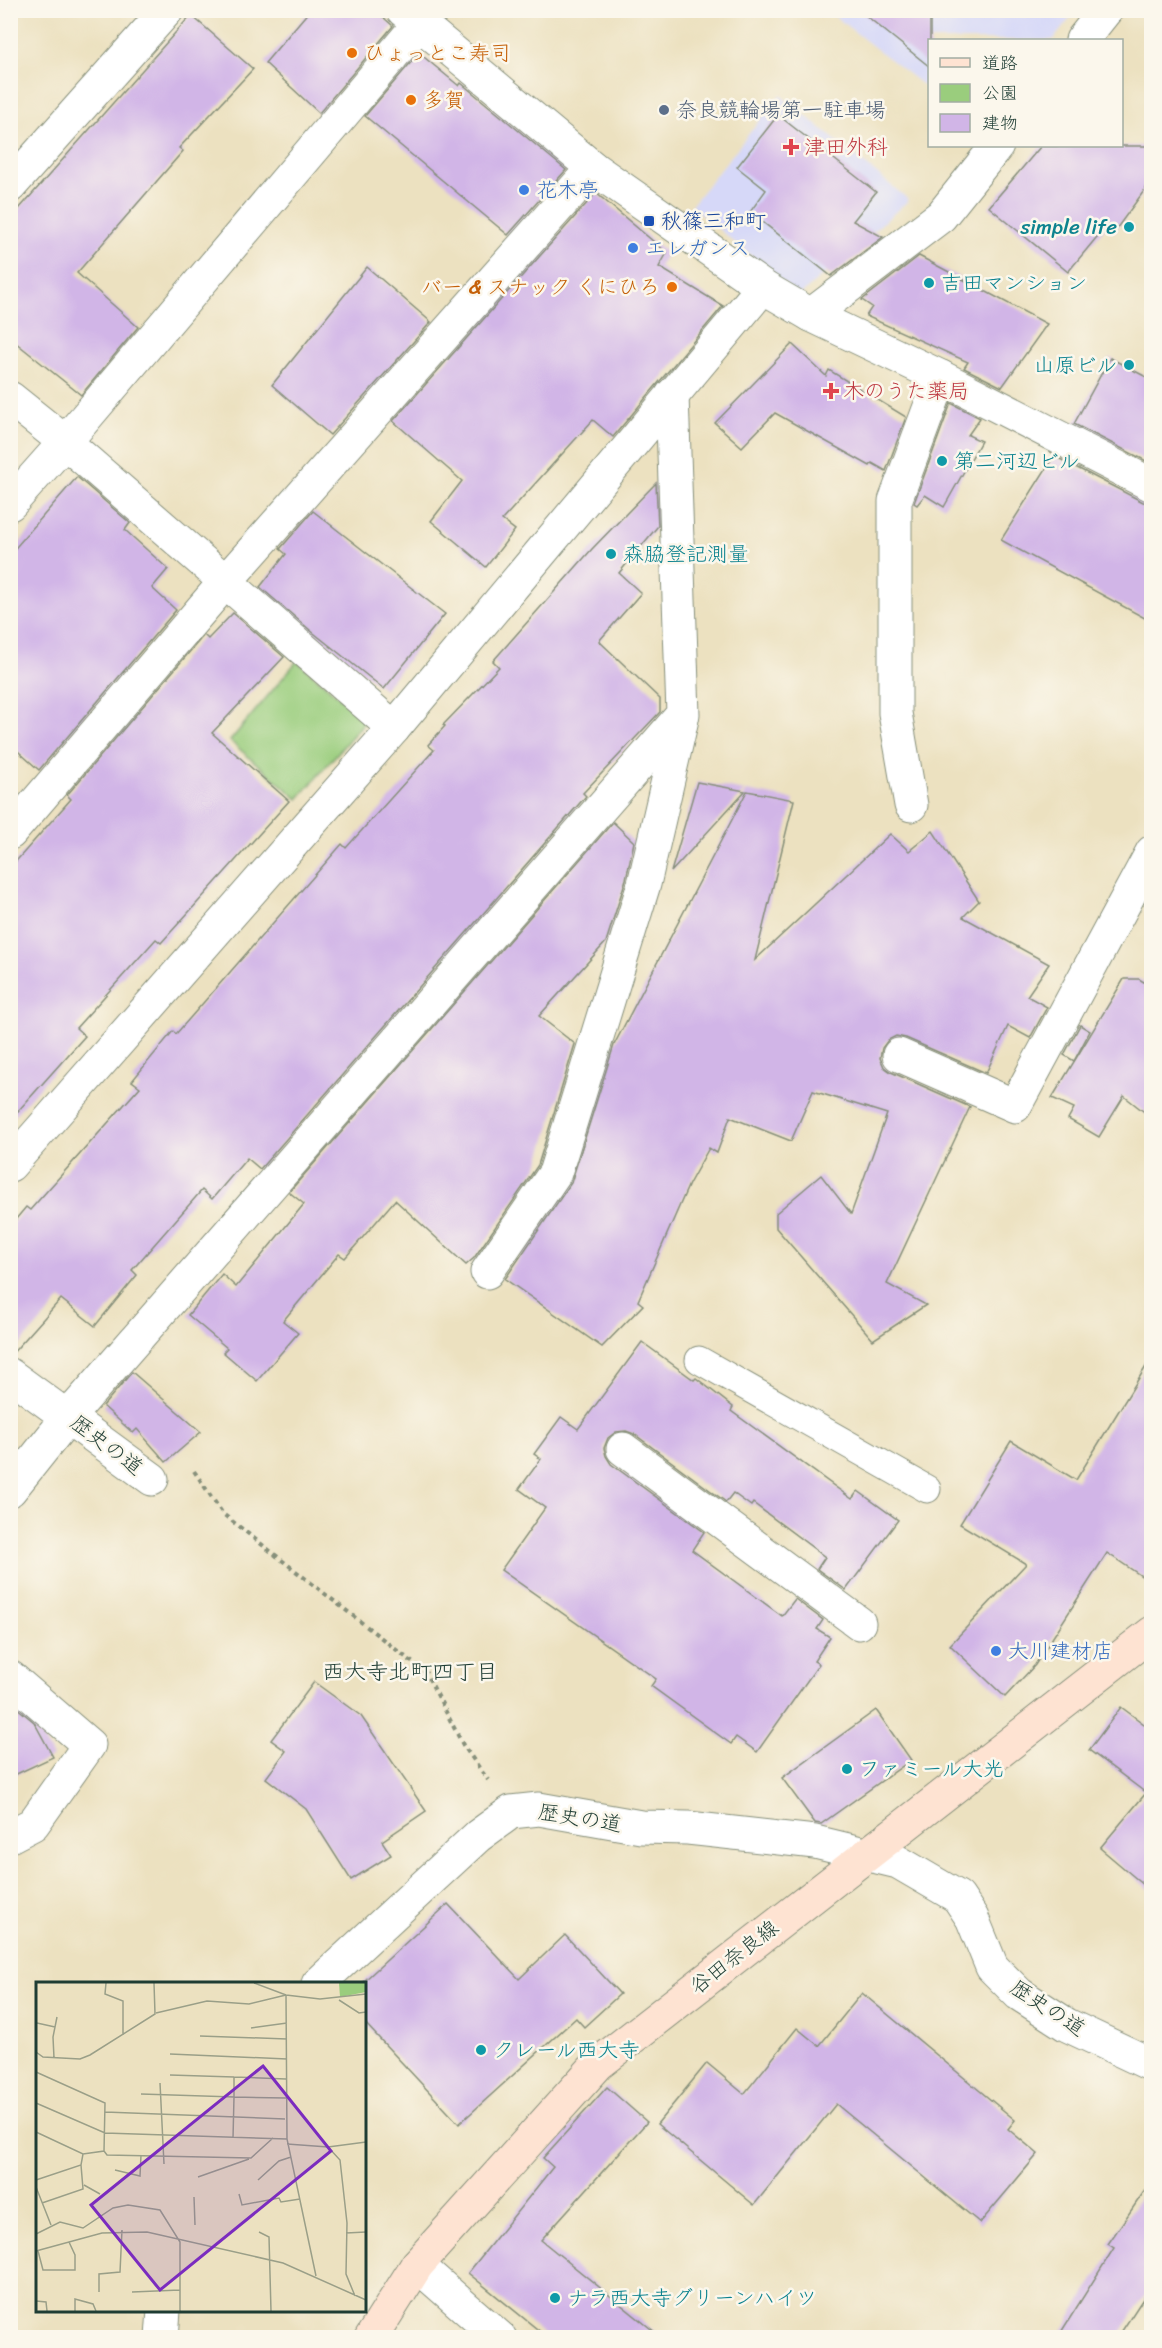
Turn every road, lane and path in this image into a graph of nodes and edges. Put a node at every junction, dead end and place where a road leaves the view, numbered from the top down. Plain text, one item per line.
1 (167, 10) edge
2 (1106, 10) edge
3 (411, 17) edge
4 (1083, 39) edge
5 (996, 147) edge
6 (593, 168) junction
7 (10, 186) edge
8 (763, 287) junction
9 (811, 315) junction
10 (941, 378) junction
11 (672, 396) junction
12 (10, 398) edge
13 (65, 442) junction
14 (1152, 485) edge
15 (10, 504) edge
16 (226, 581) junction
17 (683, 714) junction
18 (394, 728) junction
19 (911, 805) dead end
20 (10, 833) edge
21 (1152, 852) edge
22 (899, 1056) dead end
23 (10, 1165) edge
24 (487, 1272) dead end
25 (699, 1360) dead end
26 (10, 1375) edge
27 (69, 1416) junction
28 (623, 1449) dead end
29 (152, 1479) joint
30 (927, 1489) dead end
31 (10, 1490) edge
32 (859, 1623) dead end
33 (1152, 1633) edge
34 (10, 1677) edge
35 (511, 1812) junction
36 (10, 1836) edge
37 (865, 1854) junction
38 (319, 1982) edge
39 (1152, 2065) edge
40 (417, 2265) junction
41 (164, 2312) edge
42 (162, 2337) edge
43 (370, 2337) edge
44 (500, 2337) edge

1 - 7 street
2 - 4 street
3 - 6 street
3 - 13 street
5 - 9 street
6 - 8 street
6 - 16 street
8 - 9 street
8 - 11 street
9 - 10 street
10 - 14 street
10 - 19 street
11 - 17 street
11 - 18 street
12 - 13 street
13 - 15 street
13 - 16 street
16 - 18 street
16 - 20 street
17 - 24 street
17 - 27 street
18 - 23 street
21 - 22 street
25 - 30 lane
26 - 27 street, 歴史の道
27 - 29 street, 歴史の道
27 - 31 street
28 - 32 street
29 - 35 path, 歴史の道
33 - 37 main road, 谷田奈良線
34 - 36 street
35 - 37 street, 歴史の道
35 - 38 street
37 - 39 street, 歴史の道
37 - 40 main road, 谷田奈良線
40 - 43 main road, 谷田奈良線
40 - 44 street
41 - 42 street

